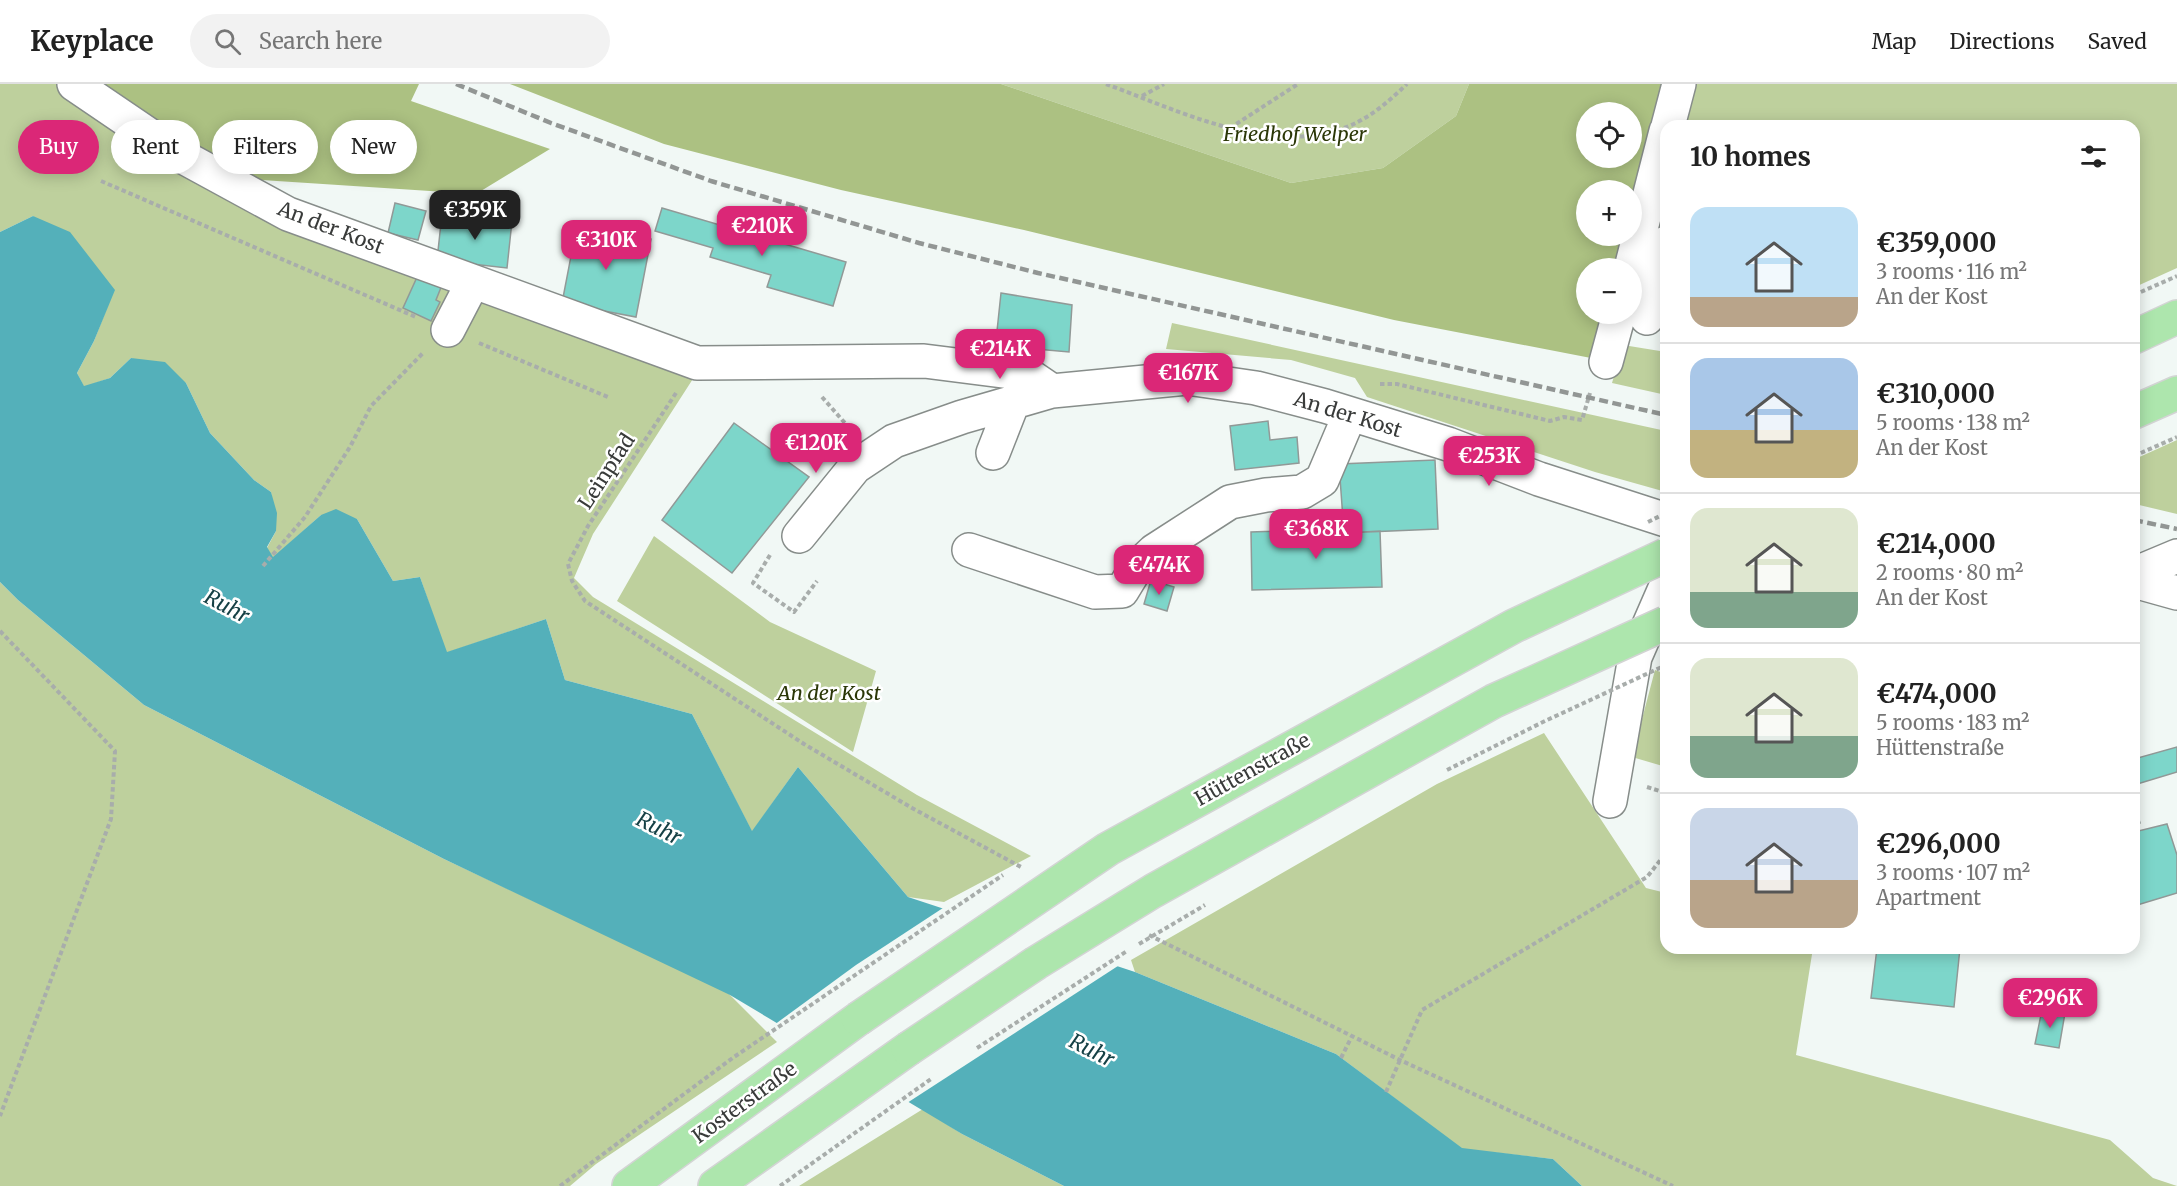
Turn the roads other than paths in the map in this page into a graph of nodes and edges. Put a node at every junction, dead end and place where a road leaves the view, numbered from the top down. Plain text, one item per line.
1 (74, 84) edge
2 (1679, 84) edge
3 (1670, 120) edge
4 (1660, 154) edge
5 (1633, 258) edge
6 (1660, 260) edge
7 (473, 282) junction
8 (1642, 311) edge
9 (2174, 319) edge
10 (1635, 324) edge
11 (448, 330) road end
12 (2140, 334) edge
13 (1606, 362) road end
14 (1052, 391) junction
15 (2177, 393) edge
16 (1013, 402) junction
17 (2140, 409) edge
18 (1338, 410) junction
19 (993, 453) dead end
20 (1660, 518) edge
21 (799, 536) road end
22 (969, 550) dead end
23 (2177, 556) edge
24 (1660, 558) edge
25 (2140, 571) edge
26 (2140, 583) edge
27 (2177, 593) edge
28 (1660, 600) edge
29 (1660, 626) edge
30 (1610, 801) dead end
31 (858, 1019) joint
32 (629, 1186) edge
33 (715, 1186) edge

1 - 7 street, An der Kost
2 - 3 street
4 - 5 street
6 - 8 street
7 - 11 street
7 - 14 street, An der Kost
9 - 12 main road
10 - 13 street
14 - 16 street, An der Kost
14 - 18 street, An der Kost
15 - 17 main road
16 - 19 street
16 - 21 street, An der Kost
18 - 20 street, An der Kost
18 - 22 street
23 - 25 street
24 - 31 main road, Hüttenstraße, bridge
26 - 27 street
28 - 30 street
29 - 33 main road, bridge
31 - 32 main road, Kosterstraße

